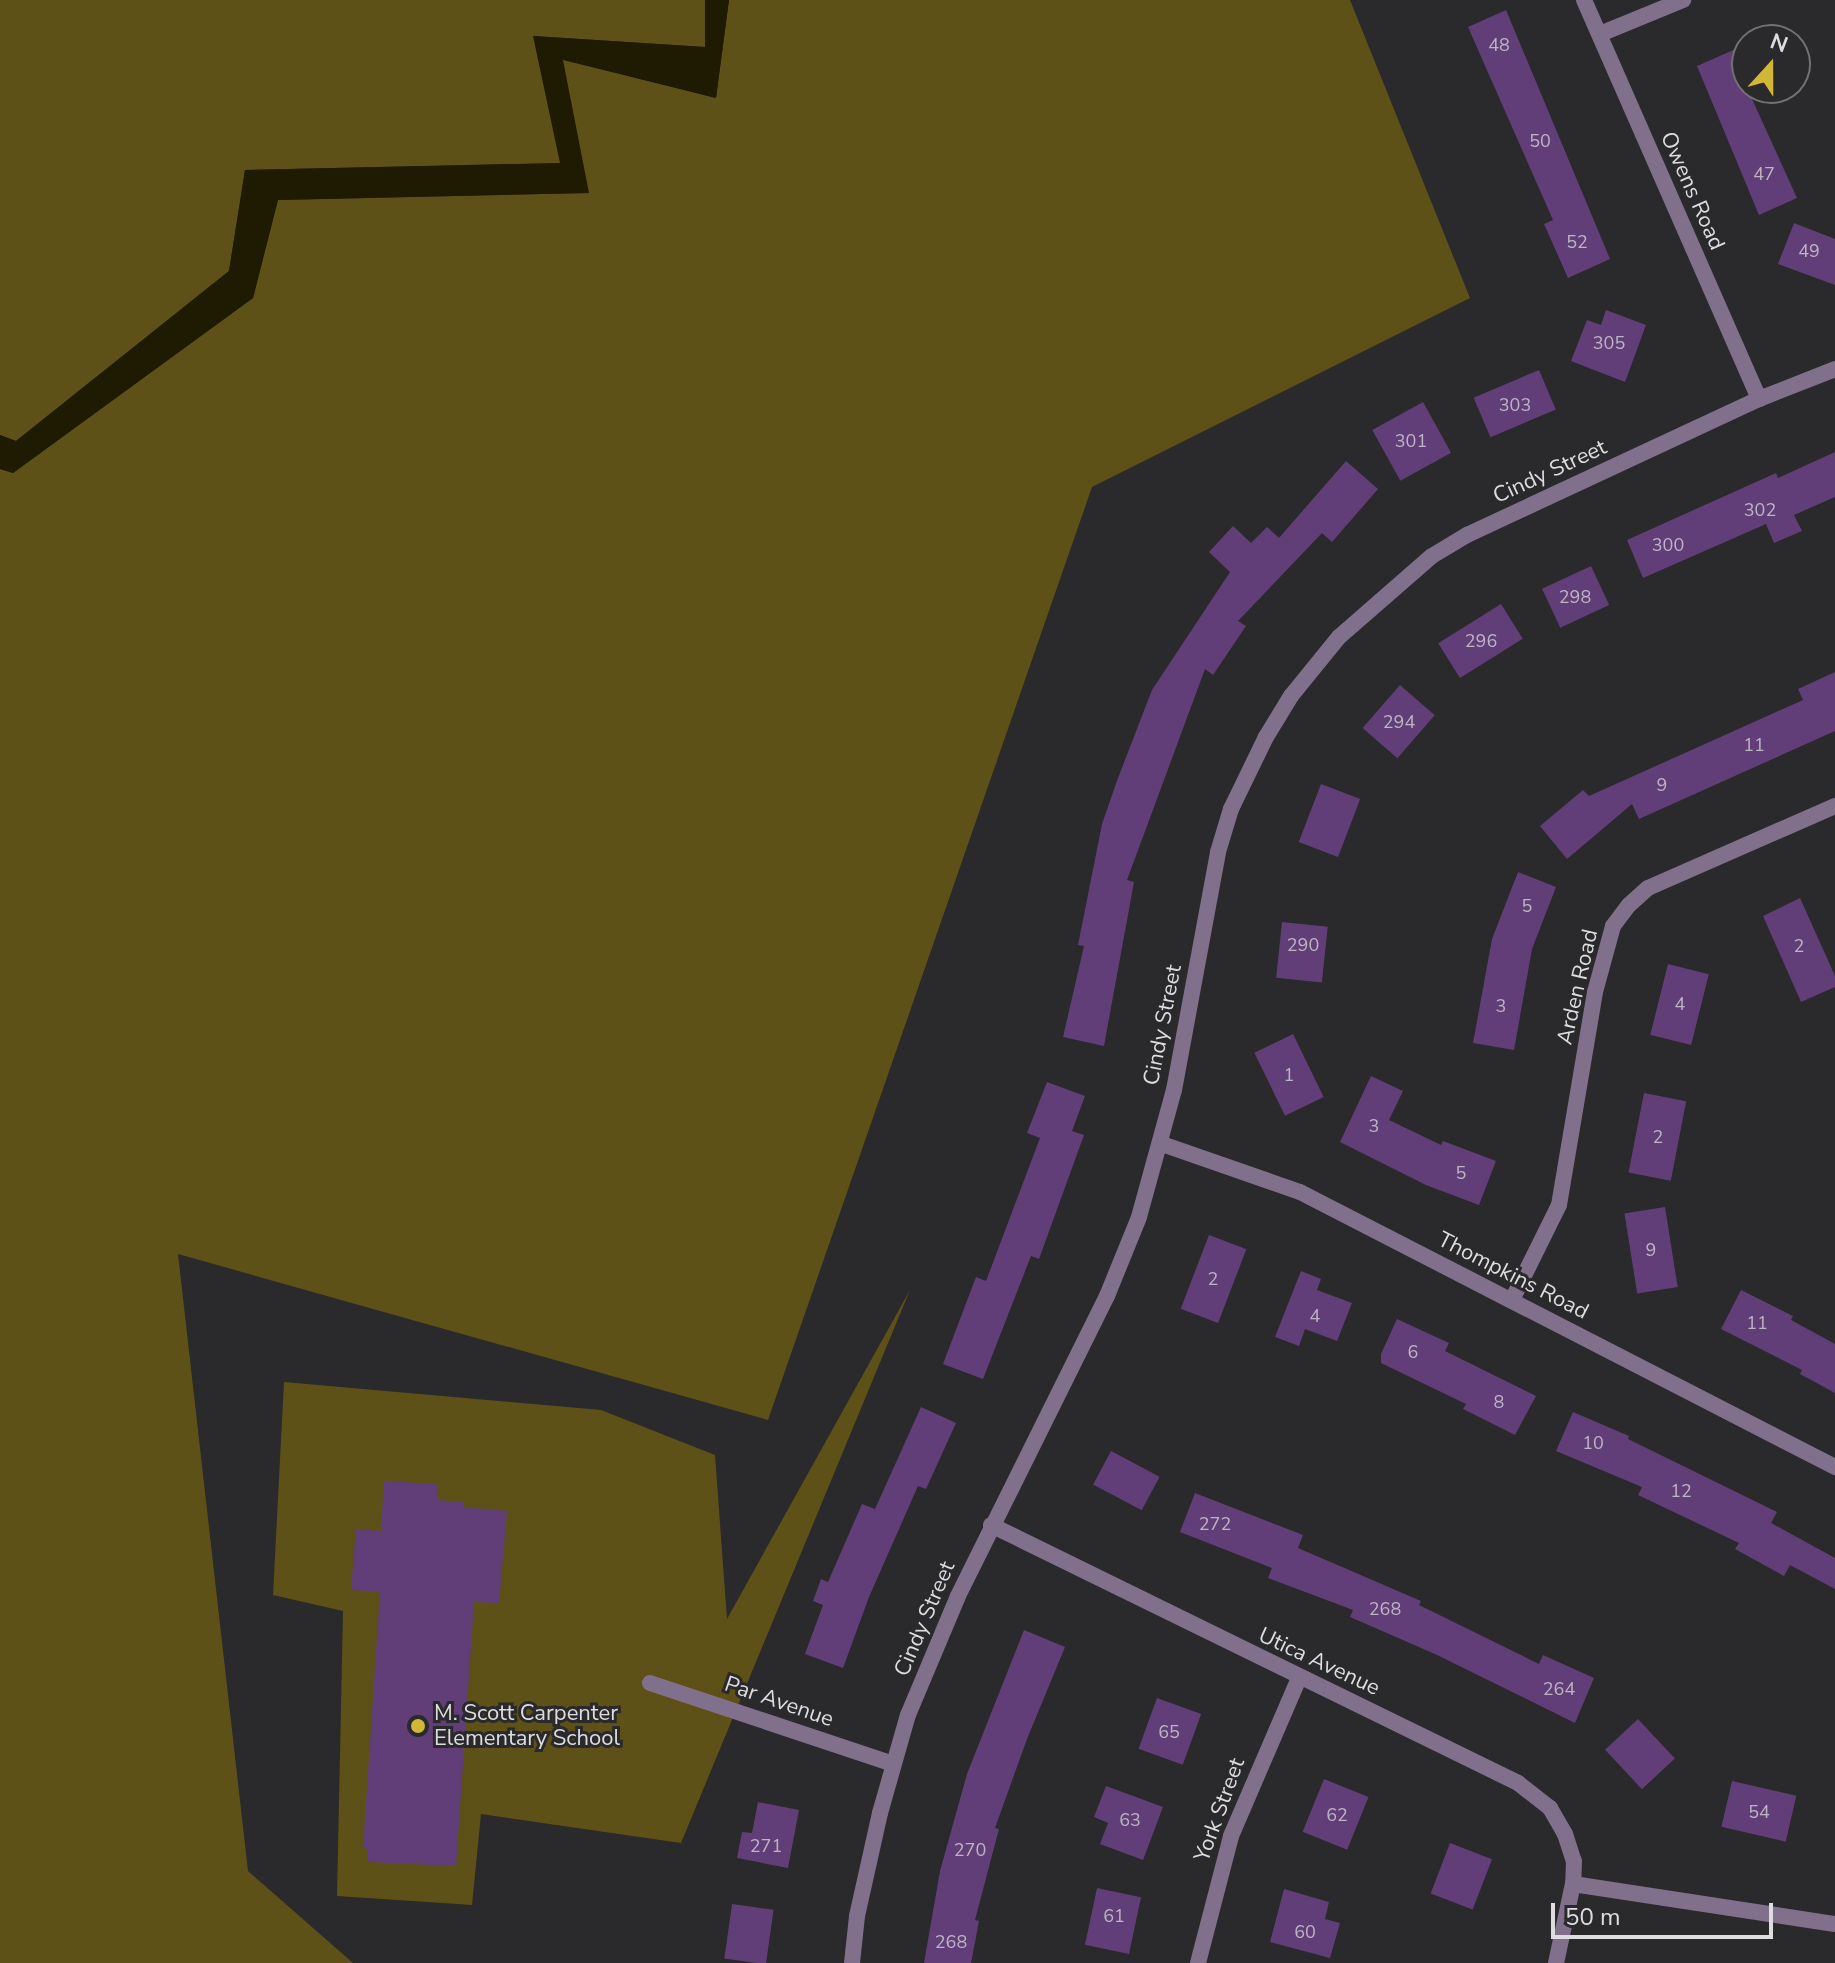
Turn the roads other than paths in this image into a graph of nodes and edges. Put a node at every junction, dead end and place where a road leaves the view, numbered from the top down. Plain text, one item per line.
1 (1584, 0) edge
2 (1683, 0) edge
3 (1600, 34) junction
4 (1835, 369) edge
5 (1759, 399) junction
6 (1835, 806) edge
7 (1162, 1144) junction
8 (1512, 1300) junction
9 (1835, 1467) edge
10 (991, 1525) junction
11 (1299, 1678) junction
12 (650, 1683) dead end
13 (893, 1764) junction
14 (1573, 1884) junction
15 (1835, 1924) edge
16 (852, 1963) edge
17 (1198, 1963) edge
18 (1556, 1963) edge

1 - 3 street, Owens Road
2 - 3 street
3 - 5 street, Owens Road
4 - 5 street, Cindy Street
5 - 7 street, Cindy Street
6 - 8 street, Arden Road
7 - 8 street, Thompkins Road
7 - 10 street, Cindy Street
8 - 9 street, Thompkins Road
10 - 11 street, Utica Avenue
10 - 13 street, Cindy Street
11 - 14 street, Utica Avenue
11 - 17 street, York Street
12 - 13 street, Par Avenue
13 - 16 street, Cindy Street
14 - 15 street
14 - 18 street, Utica Avenue

